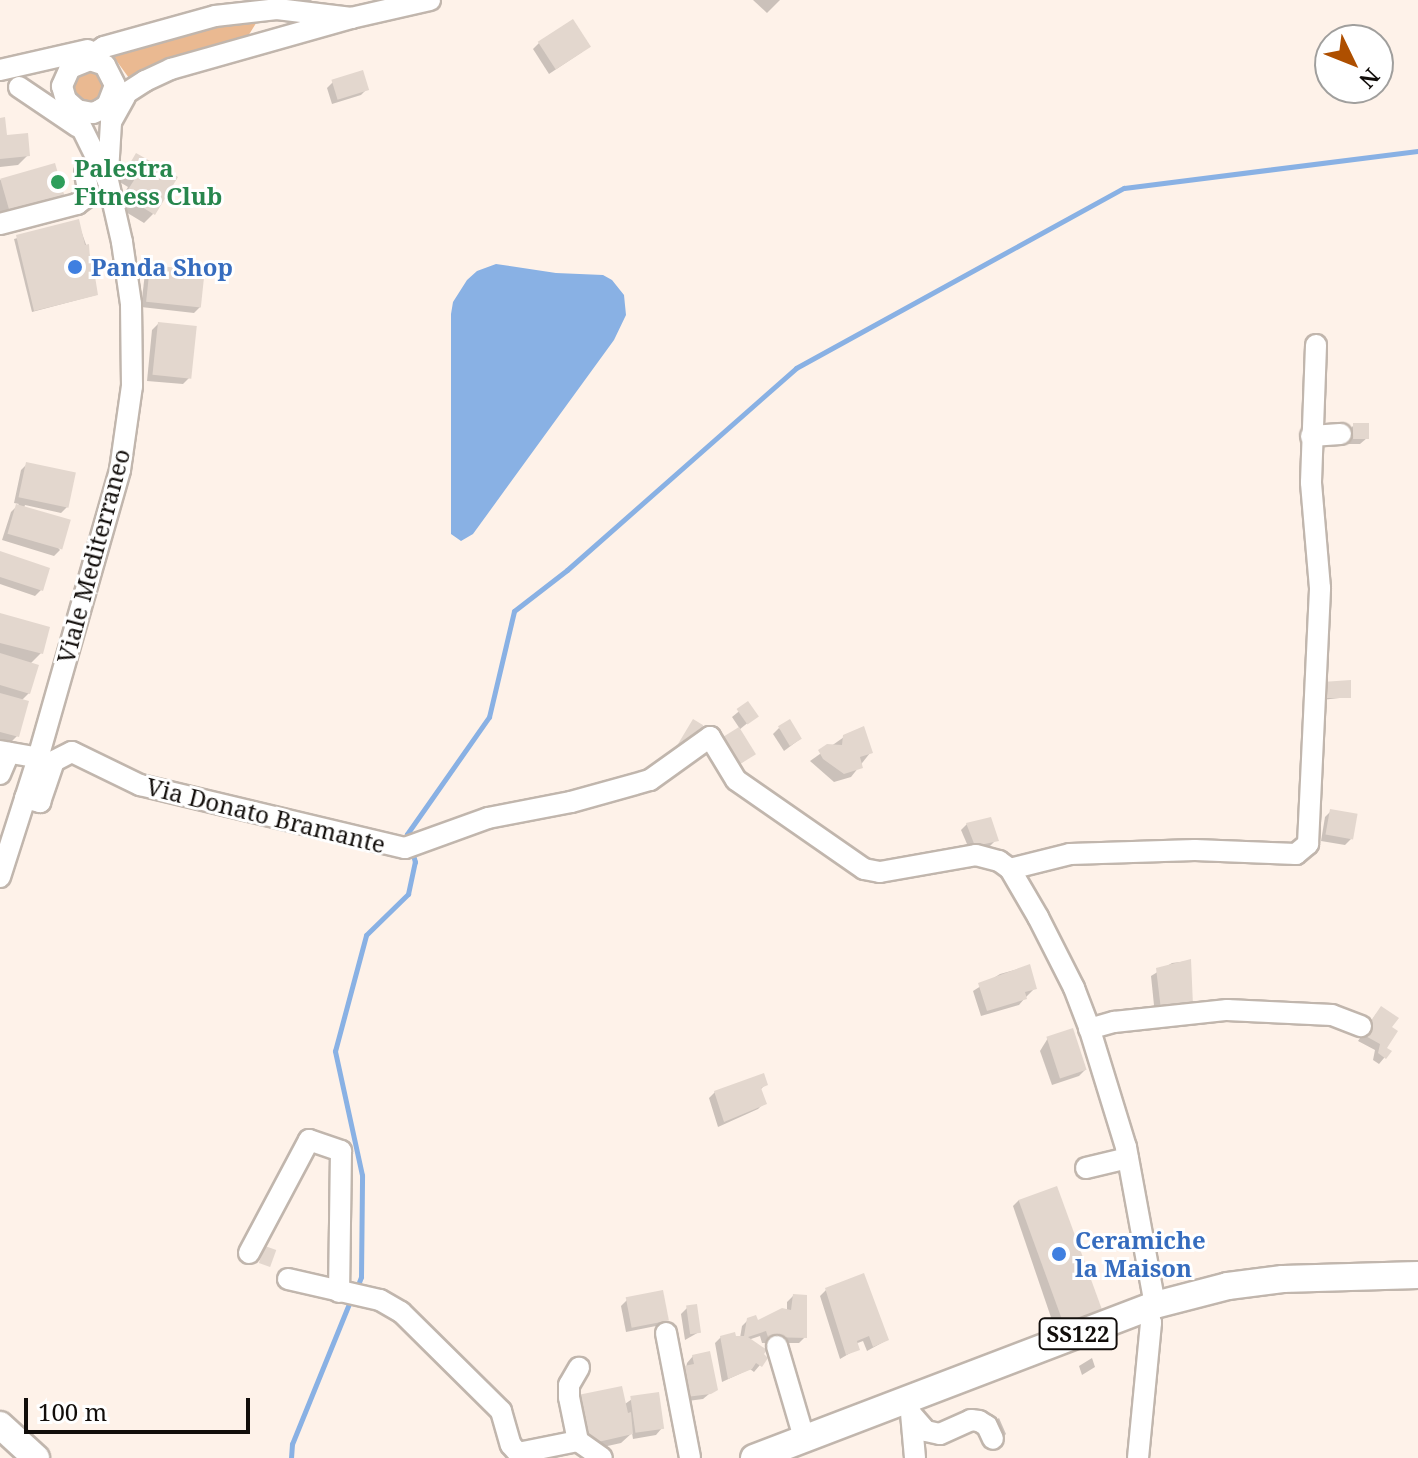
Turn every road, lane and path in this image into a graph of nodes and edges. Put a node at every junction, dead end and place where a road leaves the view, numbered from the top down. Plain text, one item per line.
1 (236, 0) edge
2 (296, 0) edge
3 (430, 0) edge
4 (277, 5) edge
5 (316, 14) junction
6 (215, 16) junction
7 (351, 18) junction
8 (253, 45) junction
9 (104, 47) junction
10 (38, 62) junction
11 (79, 62) junction
12 (0, 70) edge
13 (9, 85) edge
14 (117, 98) junction
15 (68, 103) junction
16 (83, 133) junction
17 (99, 159) junction
18 (108, 181) junction
19 (0, 224) edge
20 (1316, 345) dead end
21 (1341, 434) dead end
22 (1311, 436) junction
23 (4, 752) edge
24 (38, 758) junction
25 (0, 774) edge
26 (25, 798) junction
27 (1010, 869) junction
28 (0, 877) edge
29 (1361, 1026) dead end
30 (1089, 1029) junction
31 (1128, 1158) junction
32 (1086, 1168) dead end
33 (249, 1253) dead end
34 (1418, 1275) edge
35 (288, 1279) dead end
36 (339, 1292) junction
37 (1151, 1307) junction
38 (666, 1333) dead end
39 (777, 1346) dead end
40 (579, 1368) dead end
41 (908, 1407) junction
42 (0, 1425) edge
43 (804, 1438) junction
44 (993, 1439) dead end
45 (578, 1441) junction
46 (36, 1458) edge
47 (602, 1458) edge
48 (690, 1458) edge
49 (754, 1458) edge
50 (915, 1458) edge
51 (1138, 1458) edge

1 - 6 street
2 - 5 street
3 - 7 street
4 - 5 street
4 - 6 street
4 - 8 street
5 - 7 street
6 - 9 street
7 - 8 street
8 - 14 street
9 - 10 street
9 - 11 street
10 - 11 street
10 - 12 street
11 - 14 street
11 - 15 street
13 - 15 street
13 - 16 street
14 - 15 street
14 - 18 street, Viale Mediterraneo
15 - 16 street, Viale Mediterraneo
16 - 17 street, Viale Mediterraneo
17 - 18 street, Viale Mediterraneo
17 - 19 street
18 - 24 street, Viale Mediterraneo
20 - 22 street
21 - 22 street
22 - 27 street
23 - 24 street
23 - 25 street
24 - 26 street, Viale Mediterraneo
26 - 27 street, Via Donato Bramante
26 - 28 street, Viale Mediterraneo
27 - 30 street
29 - 30 street
30 - 31 street
31 - 32 street
31 - 37 street
33 - 36 street
34 - 37 main road, SS122
35 - 36 street
36 - 45 street
37 - 41 main road, SS122
37 - 51 street
38 - 48 street
39 - 43 street
40 - 45 street
41 - 43 main road, SS122
41 - 44 street
41 - 50 street
42 - 46 main road
43 - 49 main road, SS122
45 - 47 street

